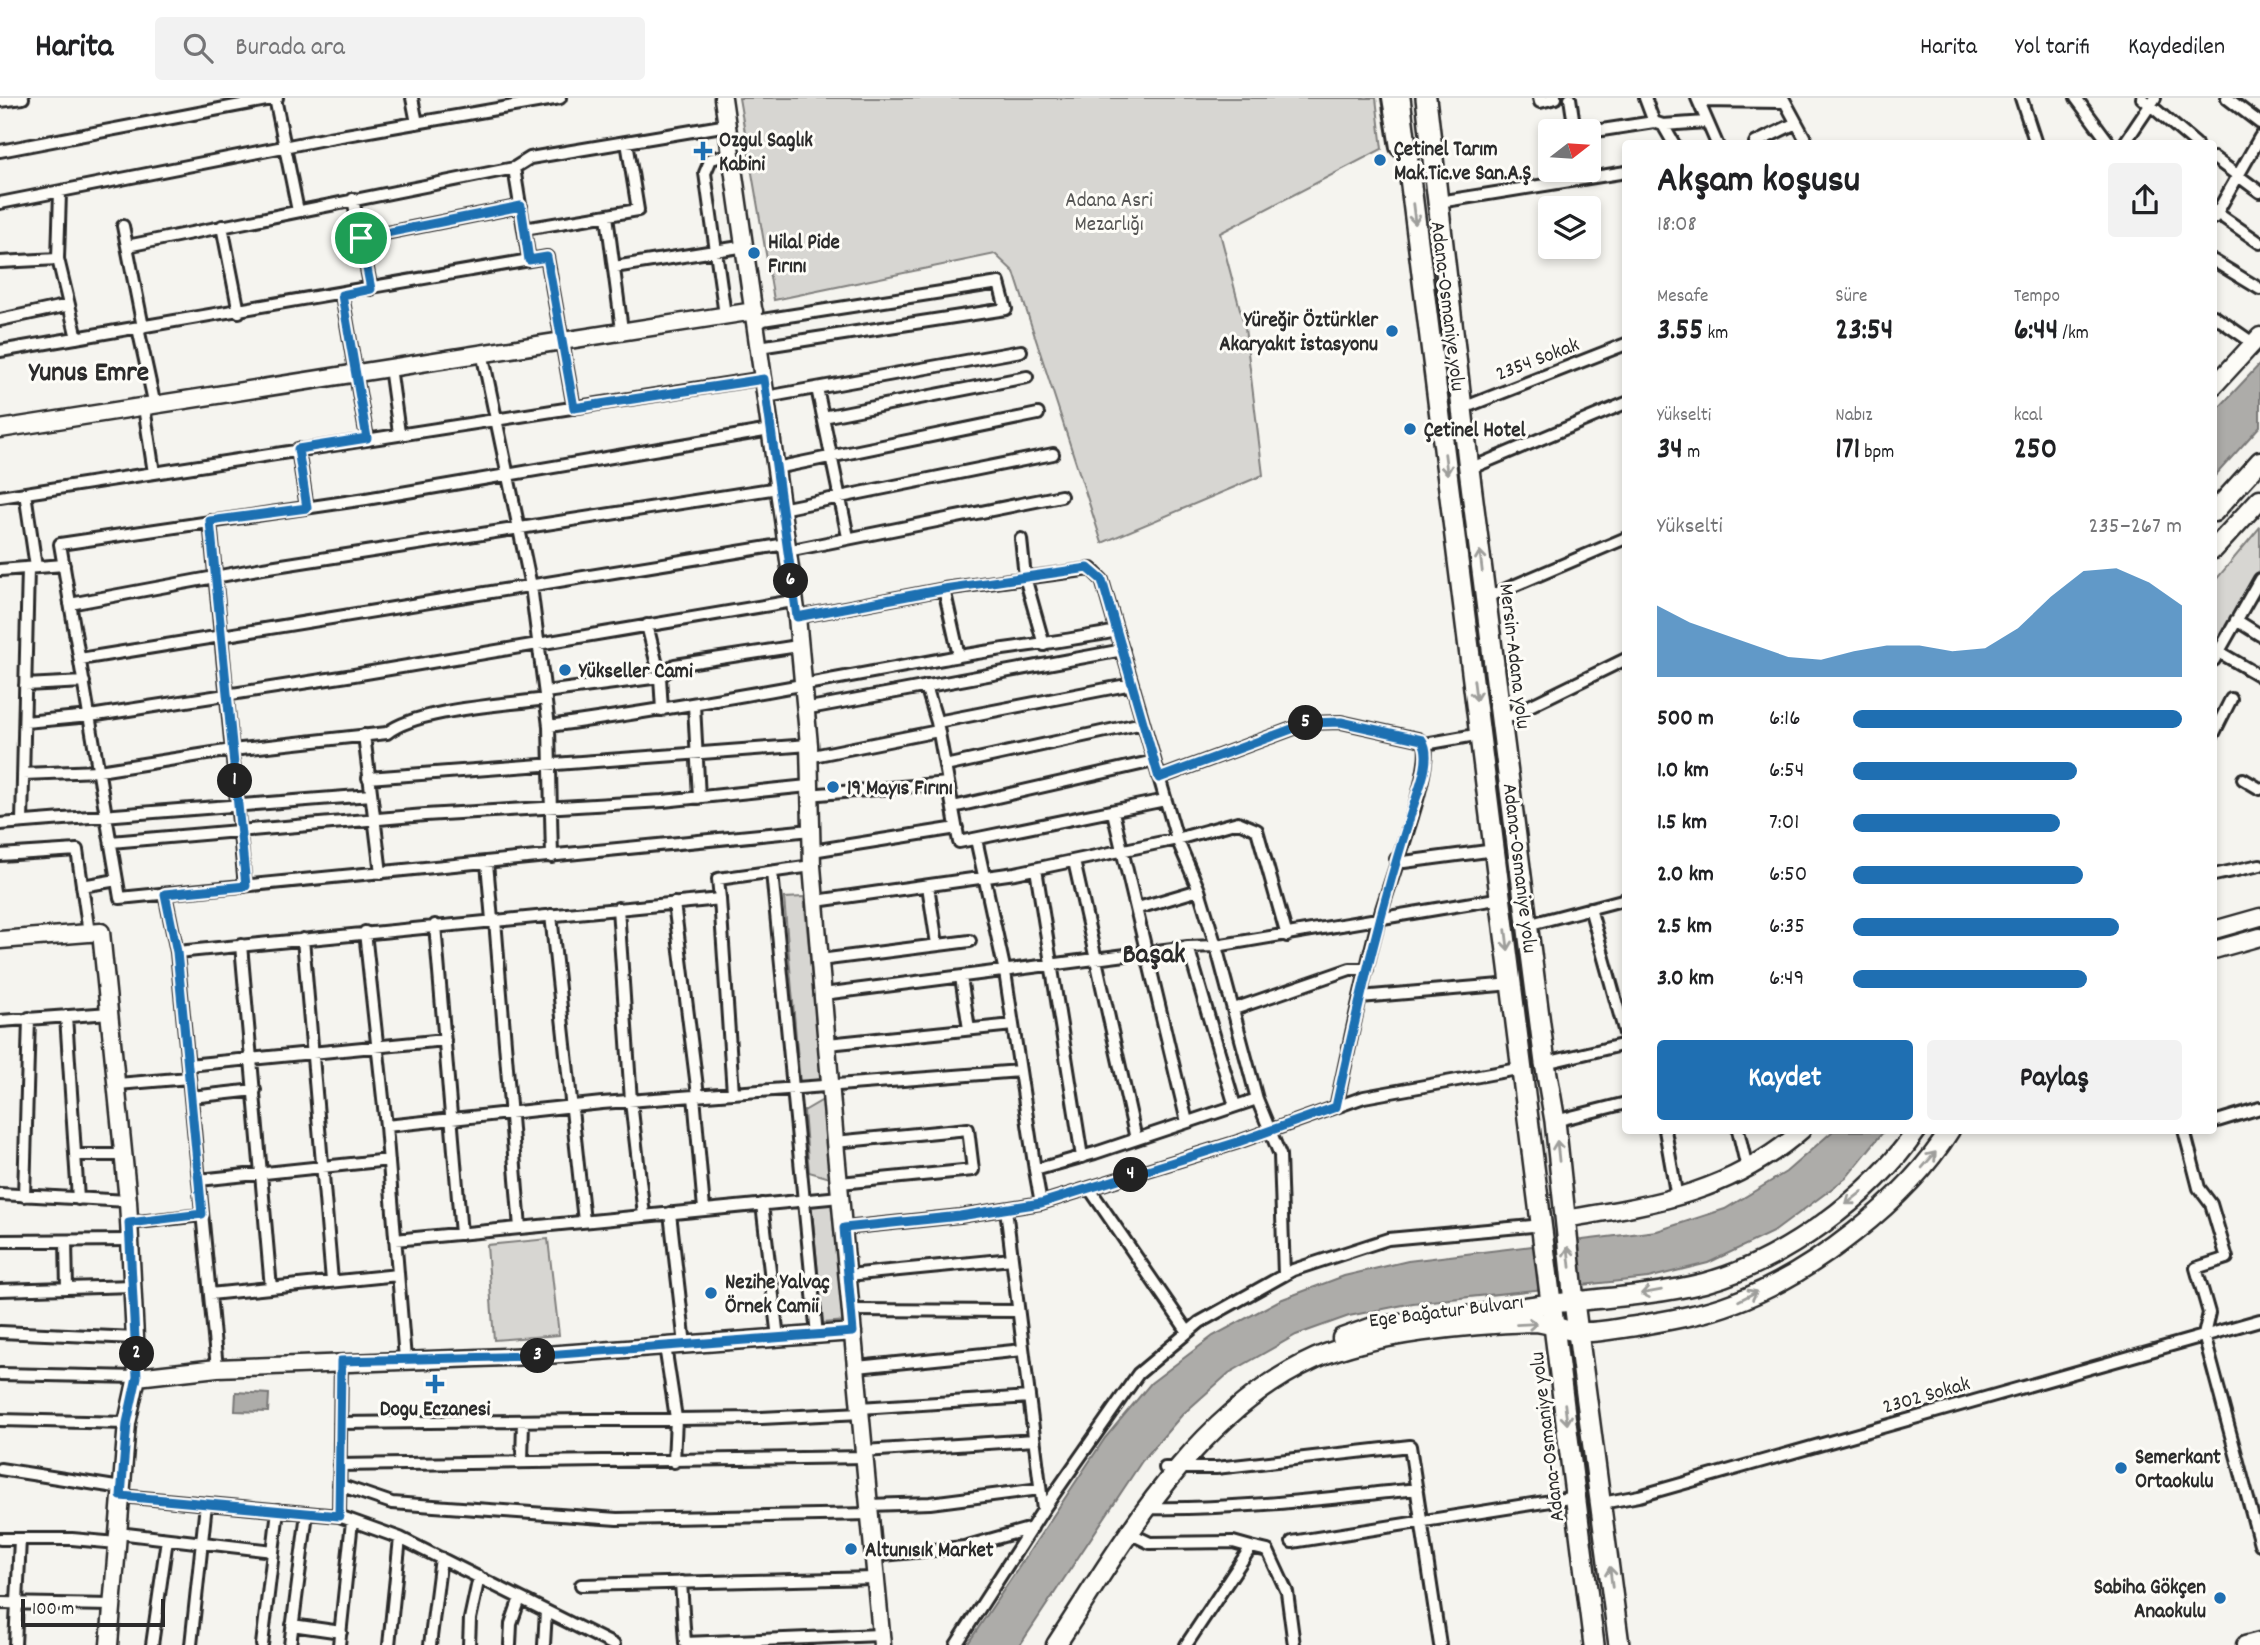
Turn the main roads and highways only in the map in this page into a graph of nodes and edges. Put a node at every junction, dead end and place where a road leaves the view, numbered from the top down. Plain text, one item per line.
1 (723, 98) edge
2 (1400, 98) edge
3 (1426, 98) edge
4 (755, 316) junction
5 (2257, 339) edge
6 (2217, 382) edge
7 (0, 429) edge
8 (2260, 461) edge
9 (2260, 499) edge
10 (2217, 509) edge
11 (2217, 546) edge
12 (2260, 917) edge
13 (2217, 929) edge
14 (0, 940) edge
15 (2259, 940) edge
16 (2217, 949) edge
17 (1796, 1134) edge
18 (1914, 1134) edge
19 (1948, 1134) edge
20 (1565, 1219) junction
21 (1574, 1298) junction
22 (1553, 1301) junction
23 (1556, 1328) junction
24 (853, 1332) junction
25 (1580, 1332) junction
26 (137, 1377) junction
27 (1173, 1468) junction
28 (881, 1640) edge
29 (2260, 1641) edge
30 (109, 1645) edge
31 (1046, 1645) edge
32 (1056, 1645) edge
33 (1594, 1645) edge
34 (1619, 1645) edge
35 (2245, 1645) edge

1 - 4 main road
2 -> 22 highway, Adana-Osmaniye yolu
20 -> 3 highway, Mersin-Adana yolu
4 - 7 main road
4 - 24 main road
5 - 6 main road
8 - 10 main road
9 - 11 main road
12 - 13 main road
14 - 26 main road
15 - 16 main road
17 - 20 main road
18 -> 21 main road, Ege Bağatur Bulvarı
25 -> 19 main road, Ege Bağatur Bulvarı
21 -> 20 highway
21 - 22 main road, Ege Bağatur Bulvarı
21 - 25 highway
22 - 23 highway, Adana-Osmaniye yolu
22 - 27 main road, Ege Bağatur Bulvarı
23 - 25 main road, Ege Bağatur Bulvarı
27 -> 23 main road, Ege Bağatur Bulvarı
23 -> 33 highway, Adana-Osmaniye yolu
24 - 26 main road
24 - 28 main road
34 -> 25 highway
26 - 30 main road
27 - 31 main road, Ege Bağatur Bulvarı
27 - 32 main road, Ege Bağatur Bulvarı
29 - 35 main road

